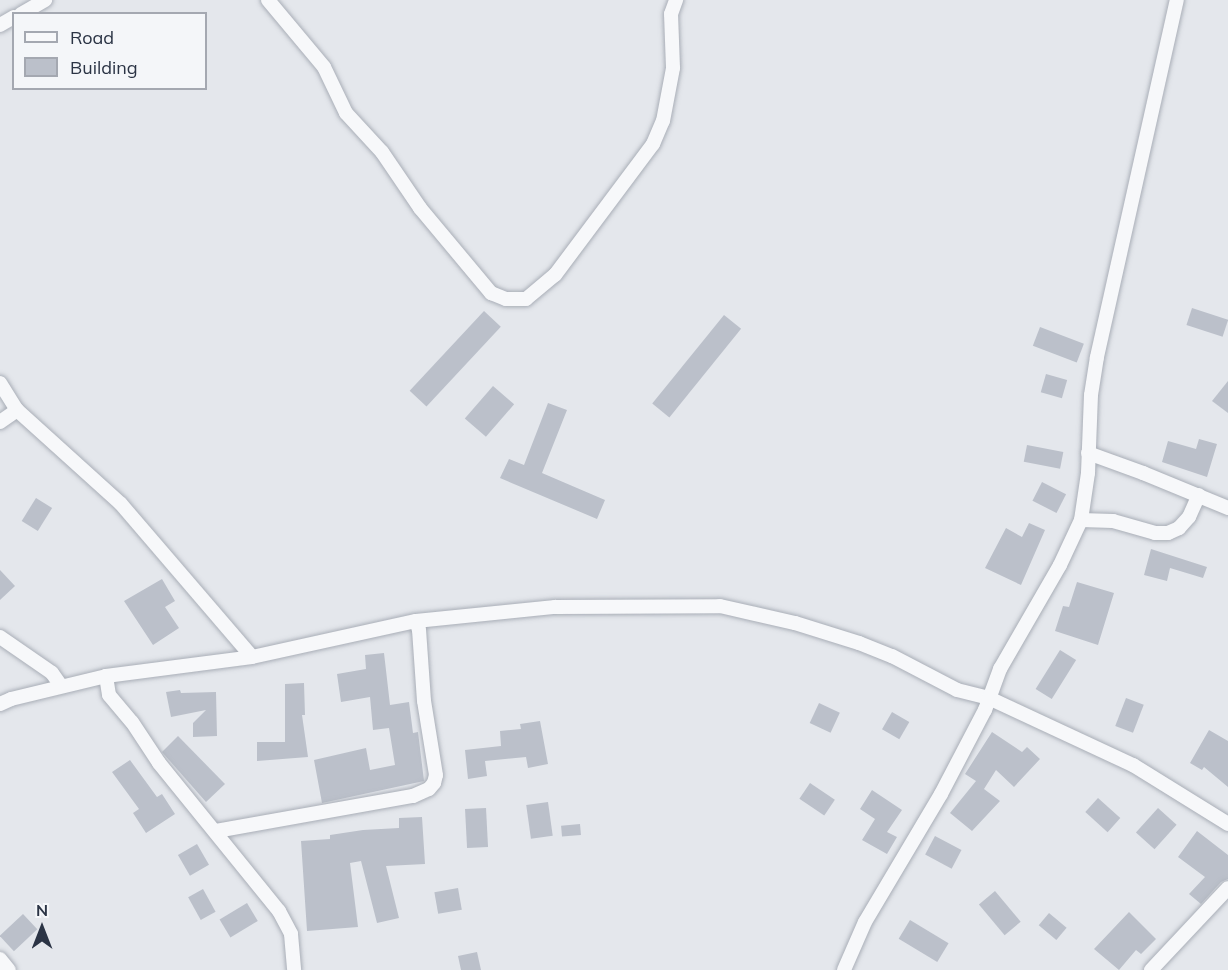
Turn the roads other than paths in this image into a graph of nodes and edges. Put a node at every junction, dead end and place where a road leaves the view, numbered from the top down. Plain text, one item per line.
1 (45, 0) edge
2 (268, 0) edge
3 (676, 0) edge
4 (1177, 0) edge
5 (24, 12) edge
6 (0, 382) edge
7 (17, 410) junction
8 (0, 422) edge
9 (1088, 453) junction
10 (1199, 495) junction
11 (1228, 508) edge
12 (1081, 520) junction
13 (416, 621) junction
14 (0, 637) edge
15 (252, 657) junction
16 (106, 676) junction
17 (61, 686) junction
18 (989, 698) junction
19 (0, 704) edge
20 (1228, 824) edge
21 (216, 831) junction
22 (1228, 888) edge
23 (294, 970) edge
24 (844, 970) edge
25 (1151, 970) edge

1 - 5 street
2 - 3 street
4 - 9 street
6 - 7 street
7 - 8 street
7 - 15 street
9 - 10 street
9 - 12 street
10 - 11 street
10 - 12 street
12 - 18 street
13 - 15 street
13 - 18 street
13 - 21 street
14 - 17 street
15 - 16 street
16 - 17 street
16 - 21 street
17 - 19 street
18 - 20 street
18 - 24 street
21 - 23 street
22 - 25 street

